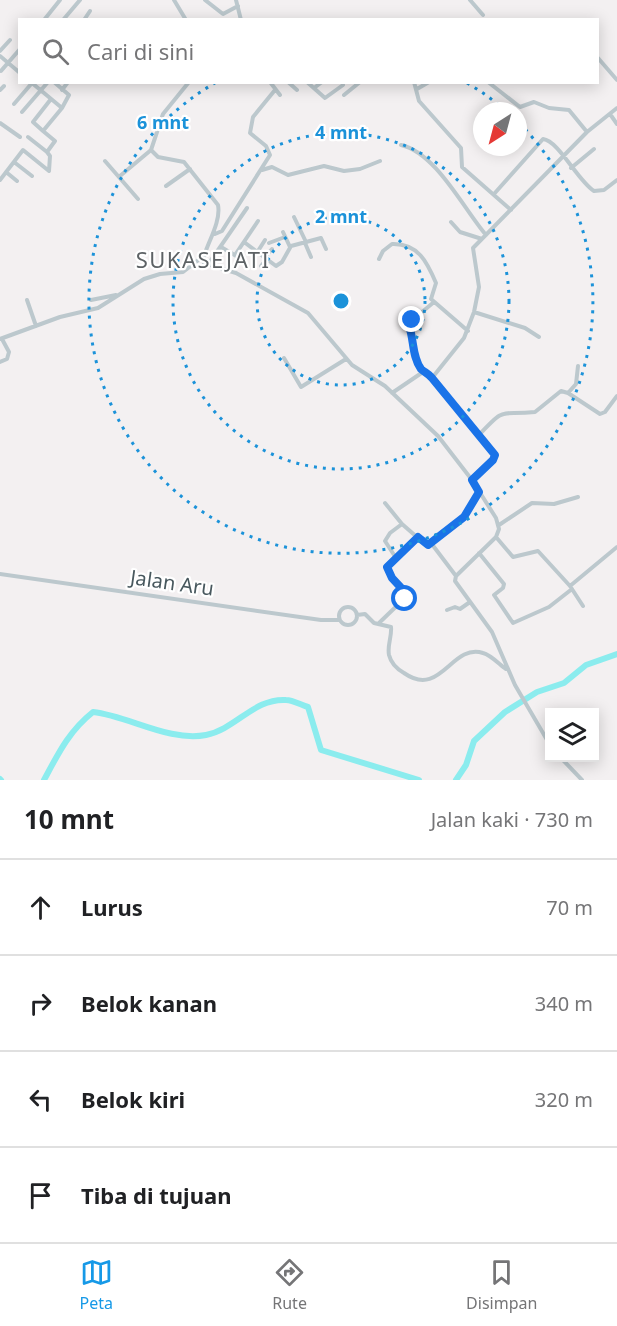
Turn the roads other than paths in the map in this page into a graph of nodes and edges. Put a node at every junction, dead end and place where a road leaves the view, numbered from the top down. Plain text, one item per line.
1 (60, 0) edge
2 (80, 0) edge
3 (174, 0) edge
4 (205, 0) edge
5 (236, 0) edge
6 (470, 0) edge
7 (238, 6) junction
8 (90, 12) dead end
9 (483, 15) dead end
10 (46, 18) edge
11 (65, 18) edge
12 (86, 18) edge
13 (185, 18) edge
14 (241, 18) edge
15 (10, 40) dead end
16 (18, 51) edge
17 (0, 53) edge
18 (599, 60) edge
19 (8, 63) junction
20 (1, 71) edge
21 (18, 71) edge
22 (617, 80) edge
23 (31, 84) edge
24 (33, 84) edge
25 (46, 84) edge
26 (56, 84) edge
27 (66, 84) edge
28 (187, 84) edge
29 (271, 84) edge
30 (290, 84) edge
31 (309, 84) edge
32 (319, 84) edge
33 (358, 84) edge
34 (415, 84) edge
35 (426, 84) edge
36 (490, 84) edge
37 (343, 85) dead end
38 (4, 86) dead end
39 (314, 88) junction
40 (417, 89) junction
41 (0, 90) edge
42 (41, 90) junction
43 (62, 90) junction
44 (275, 90) junction
45 (297, 90) dead end
46 (280, 95) dead end
47 (344, 95) dead end
48 (51, 99) junction
49 (14, 104) dead end
50 (62, 108) junction
51 (617, 108) edge
52 (22, 112) dead end
53 (610, 114) junction
54 (0, 123) edge
55 (617, 124) edge
56 (43, 131) junction
57 (587, 132) junction
58 (20, 137) dead end
59 (28, 137) dead end
60 (401, 145) dead end
61 (594, 149) dead end
62 (151, 150) junction
63 (47, 152) junction
64 (563, 156) junction
65 (105, 161) dead end
66 (380, 161) dead end
67 (14, 162) junction
68 (571, 168) junction
69 (190, 169) junction
70 (261, 171) junction
71 (6, 172) junction
72 (32, 176) dead end
73 (120, 176) junction
74 (0, 180) edge
75 (617, 180) edge
76 (17, 181) dead end
77 (166, 186) dead end
78 (494, 194) junction
79 (138, 199) dead end
80 (247, 208) dead end
81 (511, 210) junction
82 (294, 217) dead end
83 (258, 221) dead end
84 (451, 222) dead end
85 (215, 234) junction
86 (484, 237) junction
87 (244, 242) junction
88 (305, 243) junction
89 (221, 247) junction
90 (290, 248) junction
91 (272, 249) dead end
92 (326, 249) dead end
93 (258, 251) junction
94 (235, 255) junction
95 (311, 257) dead end
96 (202, 258) junction
97 (266, 258) junction
98 (243, 260) dead end
99 (379, 260) dead end
100 (207, 266) junction
101 (261, 266) dead end
102 (116, 295) junction
103 (27, 300) dead end
104 (91, 300) dead end
105 (434, 302) junction
106 (474, 312) junction
107 (36, 326) junction
108 (468, 331) junction
109 (539, 337) dead end
110 (1, 339) edge
111 (284, 358) dead end
112 (346, 359) junction
113 (0, 362) edge
114 (578, 366) dead end
115 (423, 372) junction
116 (432, 378) junction
117 (392, 393) junction
118 (568, 393) junction
119 (617, 396) edge
120 (479, 435) junction
121 (472, 480) junction
122 (479, 492) junction
123 (578, 497) dead end
124 (385, 503) dead end
125 (402, 524) junction
126 (499, 525) junction
127 (418, 537) junction
128 (496, 537) junction
129 (431, 543) junction
130 (617, 547) edge
131 (479, 554) junction
132 (396, 558) junction
133 (0, 574) edge
134 (456, 576) junction
135 (571, 588) junction
136 (470, 602) junction
137 (583, 606) dead end
138 (447, 610) dead end
139 (357, 615) junction
140 (340, 620) junction
141 (378, 623) junction
142 (507, 670) junction
143 (545, 738) edge
144 (565, 762) edge
145 (582, 780) edge

1 - 10 street
2 - 11 street
3 - 13 street
4 - 7 street
5 - 7 street
6 - 9 street
7 - 14 street
8 - 12 street
15 - 17 street
16 - 19 street
17 - 19 street
18 - 22 street
19 - 20 street
19 - 21 street
23 - 49 street
24 - 42 street
25 - 42 street
26 - 43 street
27 - 43 street
28 - 62 street
29 - 44 street
30 - 45 street
31 - 39 street
32 - 39 street
33 - 47 street
34 - 40 street
35 - 40 street
36 - 57 street
37 - 39 street
38 - 41 street
40 - 78 street
42 - 48 street
42 - 52 street
43 - 50 street
44 - 46 street
44 - 70 street
48 - 50 street
48 - 56 street
50 - 56 street
51 - 53 street
53 - 55 street
53 - 57 street
54 - 58 street
56 - 63 street
57 - 64 street
59 - 63 street
60 - 86 street
61 - 68 street
62 - 69 street
62 - 73 street
63 - 67 street
64 - 68 street
64 - 78 street
64 - 81 street
65 - 73 street
66 - 70 street
67 - 71 street
67 - 72 street
68 - 75 street
69 - 77 street
69 - 85 street
70 - 85 street
71 - 74 street
71 - 76 street
73 - 79 street
78 - 81 street
80 - 89 street
81 - 86 street
82 - 88 street
83 - 87 street
84 - 86 street
85 - 96 street
86 - 106 street
87 - 93 street
87 - 94 street
88 - 90 street
88 - 92 street
88 - 95 street
89 - 94 street
89 - 100 street
90 - 93 street
90 - 97 street
91 - 97 street
93 - 97 street
94 - 98 street
96 - 100 street
96 - 102 street
97 - 101 street
99 - 105 street
100 - 112 street
102 - 104 street
102 - 107 street
103 - 107 street
105 - 108 street
105 - 115 street
106 - 108 street
106 - 109 street
107 - 110 street
108 - 116 street
110 - 113 street
111 - 112 street
112 - 117 street
114 - 118 street
115 - 116 street
115 - 117 street
116 - 120 street
117 - 121 street
118 - 119 street
118 - 120 street
120 - 121 street
121 - 122 street
122 - 126 street
122 - 129 street
123 - 126 street
124 - 125 street
125 - 127 street
125 - 132 street
126 - 128 street
127 - 129 street
127 - 132 street
128 - 131 street
128 - 135 street
129 - 134 street
130 - 135 street
131 - 134 street
131 - 135 street
132 - 141 street
133 - 140 street, Jalan Aru
134 - 136 street
135 - 137 street
136 - 138 street
136 - 142 street
139 - 140 street
139 - 140 street
139 - 141 street
141 - 142 street
142 - 143 street
144 - 145 street

